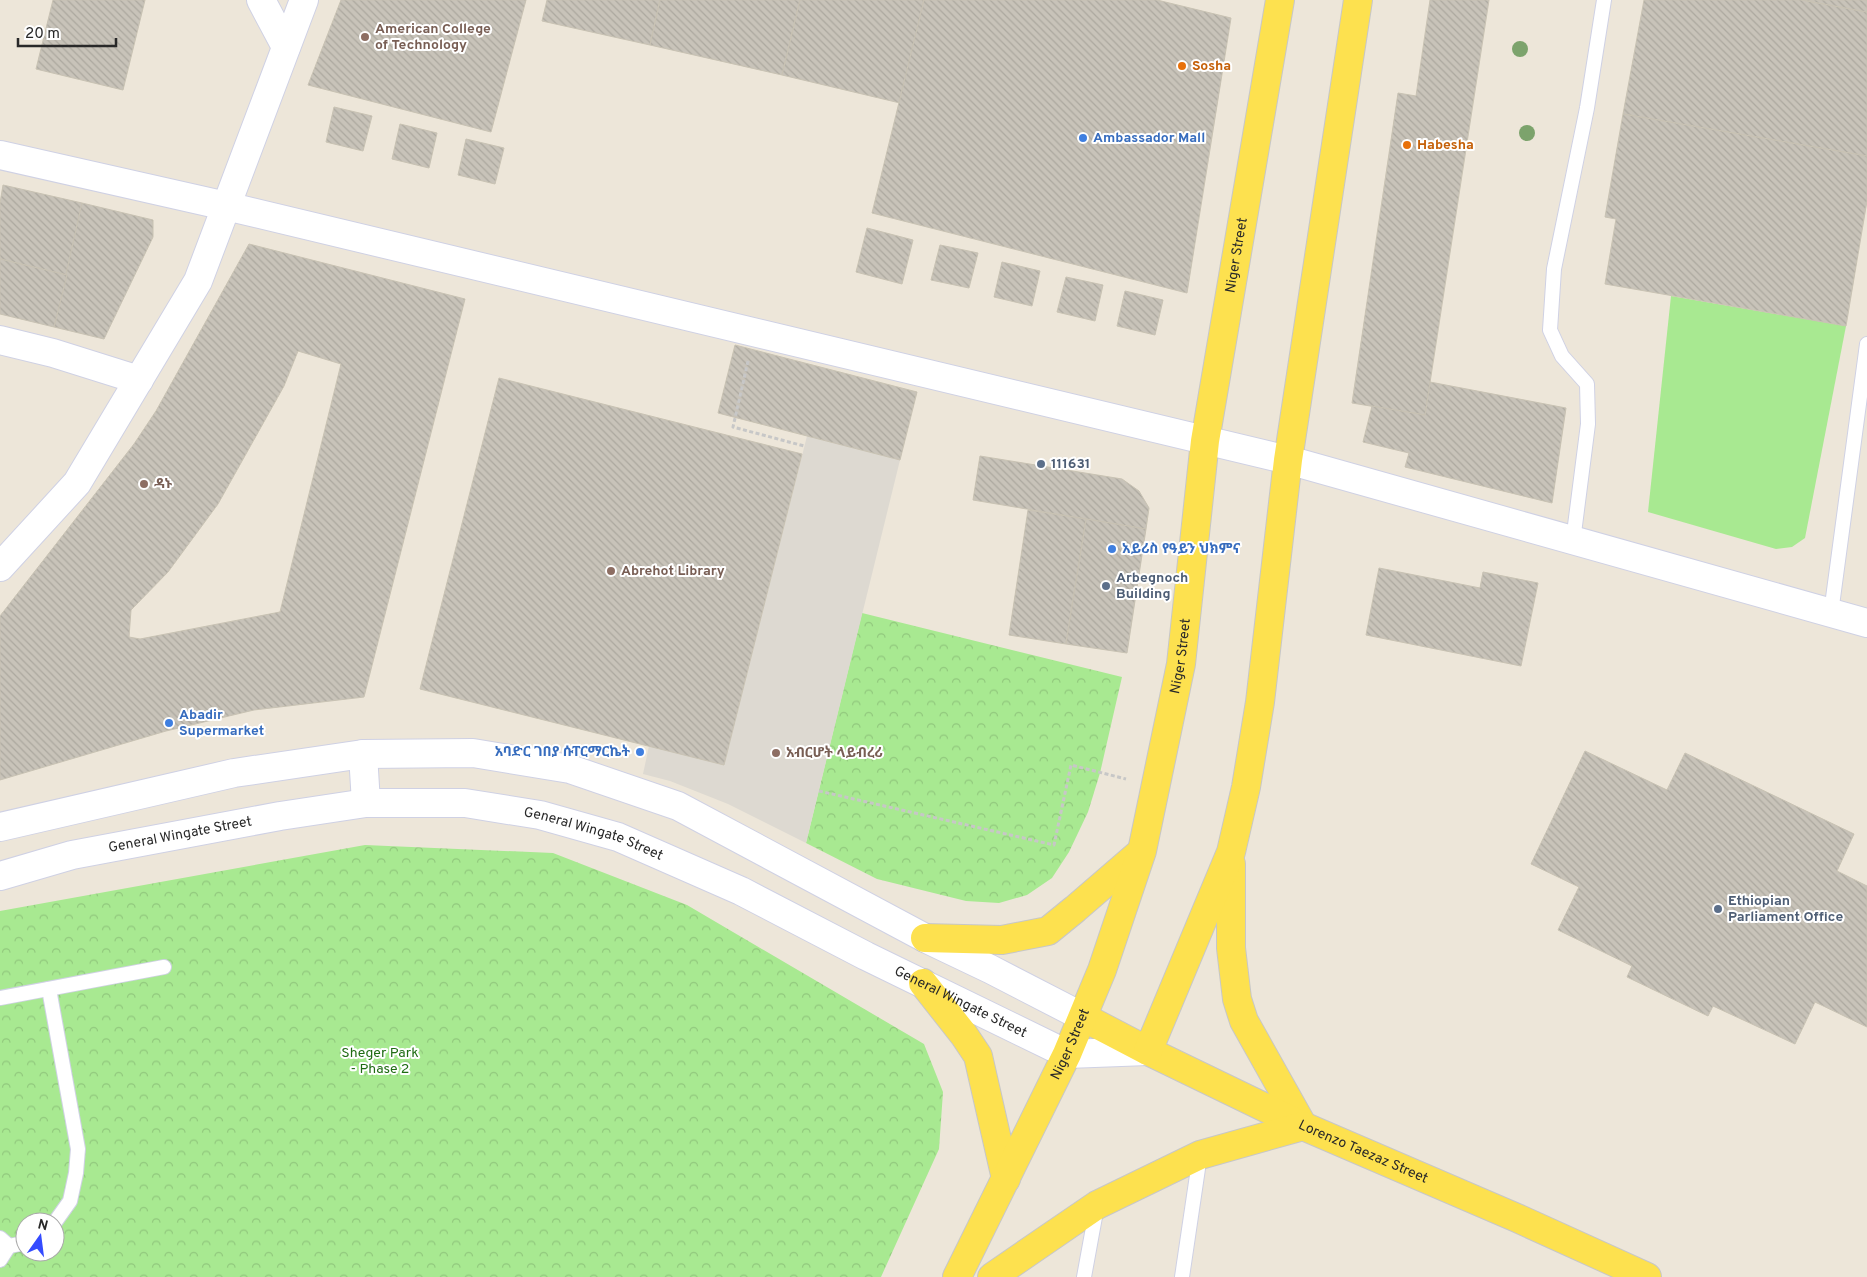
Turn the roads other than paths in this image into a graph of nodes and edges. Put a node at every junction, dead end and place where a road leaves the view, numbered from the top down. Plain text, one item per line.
1 (261, 0) edge
2 (304, 0) edge
3 (1278, 0) edge
4 (1358, 0) edge
5 (1604, 0) edge
6 (286, 47) junction
7 (0, 155) edge
8 (226, 206) junction
9 (0, 340) edge
10 (1867, 344) edge
11 (139, 380) junction
12 (1205, 441) junction
13 (1288, 460) junction
14 (1574, 541) junction
15 (0, 567) edge
16 (1831, 613) junction
17 (1867, 622) edge
18 (363, 754) junction
19 (366, 803) junction
20 (0, 827) edge
21 (1142, 851) junction
22 (1231, 852) junction
23 (0, 876) edge
24 (925, 938) junction
25 (164, 967) dead end
26 (922, 983) junction
27 (49, 988) junction
28 (0, 998) edge
29 (1083, 1017) junction
30 (1148, 1052) junction
31 (1067, 1054) junction
32 (1304, 1126) junction
33 (1200, 1155) junction
34 (1006, 1179) junction
35 (1097, 1205) junction
36 (62, 1212) edge
37 (5, 1242) edge
38 (0, 1260) edge
39 (957, 1277) edge
40 (992, 1277) edge
41 (1084, 1277) edge
42 (1182, 1277) edge
43 (1648, 1277) edge

1 - 6 street
2 - 6 street
3 - 12 main road, Niger Street
4 - 13 main road
5 - 14 lane
6 - 8 street
7 - 8 street
8 - 11 street
8 - 12 street
9 - 11 street
10 - 16 lane
11 - 15 street
12 - 13 street
12 - 21 main road, Niger Street
13 - 14 street
13 - 22 main road
14 - 16 street
16 - 17 street
18 - 19 street
18 - 20 street
18 - 24 street
19 - 23 street, General Wingate Street
19 - 26 street, General Wingate Street
21 - 24 main road
21 - 29 main road, Niger Street
22 - 30 main road
22 - 32 main road
24 - 29 street
25 - 27 lane
26 - 31 street, General Wingate Street
26 - 34 main road
27 - 28 lane
27 - 36 lane
29 - 30 main road, Lorenzo Taezaz Street
29 - 31 main road, Niger Street
30 - 31 street, General Wingate Street
30 - 32 main road, Lorenzo Taezaz Street
31 - 34 main road, Niger Street
32 - 33 main road
32 - 43 main road, Lorenzo Taezaz Street
33 - 35 main road
33 - 42 lane
34 - 39 main road, Niger Street
35 - 40 main road
35 - 41 lane
37 - 38 lane

